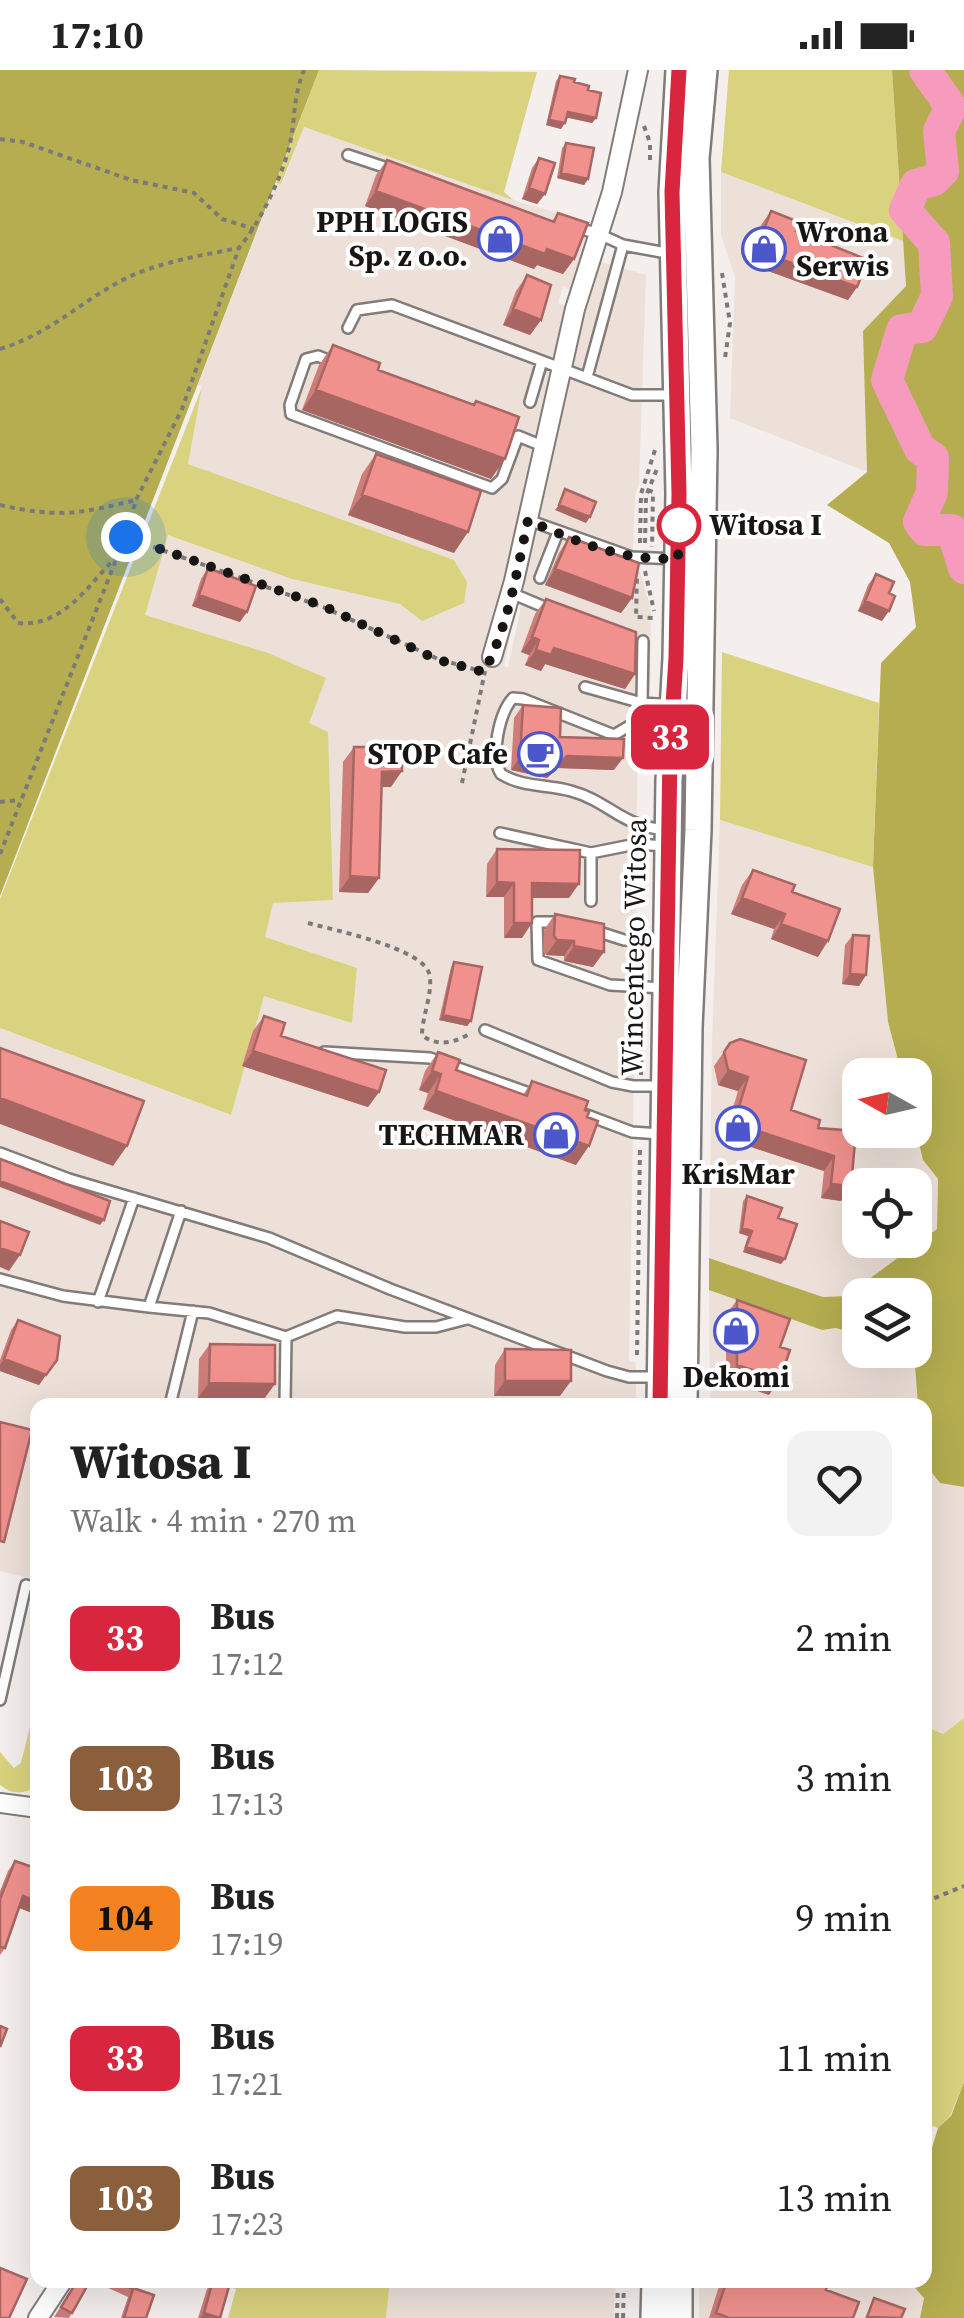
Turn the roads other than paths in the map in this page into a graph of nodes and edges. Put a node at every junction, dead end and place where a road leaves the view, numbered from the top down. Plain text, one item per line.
1 (638, 70) edge
2 (679, 70) edge
3 (704, 70) edge
4 (348, 154) dead end
5 (404, 173) edge
6 (558, 223) edge
7 (597, 233) junction
8 (623, 246) junction
9 (674, 255) junction
10 (348, 328) dead end
11 (542, 361) junction
12 (334, 362) edge
13 (562, 366) junction
14 (588, 377) junction
15 (677, 394) junction
16 (530, 402) dead end
17 (545, 447) junction
18 (528, 520) junction
19 (558, 532) junction
20 (658, 560) junction
21 (540, 578) dead end
22 (511, 594) junction
23 (554, 610) edge
24 (643, 641) dead end
25 (488, 665) road end
26 (585, 687) dead end
27 (642, 703) junction
28 (671, 713) junction
29 (699, 768) junction
30 (500, 833) dead end
31 (668, 838) junction
32 (592, 853) junction
33 (591, 901) dead end
34 (574, 924) edge
35 (587, 928) edge
36 (667, 941) junction
37 (666, 988) junction
38 (485, 1030) road end
39 (317, 1050) edge
40 (664, 1086) junction
41 (551, 1101) edge
42 (570, 1108) edge
43 (663, 1134) junction
44 (0, 1153) edge
45 (134, 1198) junction
46 (181, 1212) junction
47 (0, 1278) edge
48 (98, 1302) junction
49 (149, 1307) junction
50 (193, 1311) junction
51 (469, 1318) junction
52 (286, 1336) junction
53 (659, 1377) junction
54 (172, 1398) edge
55 (284, 1398) edge
56 (660, 1398) edge
57 (684, 1398) edge
58 (30, 1587) edge
59 (0, 1700) edge
60 (0, 1803) edge
61 (30, 1807) edge
62 (58, 2288) edge
63 (655, 2288) edge
64 (679, 2288) edge
65 (38, 2318) edge
66 (654, 2318) edge
67 (679, 2318) edge

1 - 7 street
2 - 9 main road, Wincentego Witosa
3 - 29 main road, Wincentego Witosa
4 - 5 lane
6 - 7 lane
7 - 8 lane
7 - 13 street
8 - 9 lane
8 - 14 lane
9 - 15 main road, Wincentego Witosa
10 - 11 lane
11 - 13 lane
11 - 16 lane
12 - 17 lane
13 - 14 lane
13 - 17 street
14 - 15 lane
15 - 20 main road, Wincentego Witosa
17 - 18 street
18 - 19 lane
18 - 22 street
19 - 20 lane
19 - 21 lane
20 - 28 main road, Wincentego Witosa
22 - 23 lane
22 - 25 street
24 - 27 lane
26 - 27 lane
27 - 28 lane
28 - 29 lane
28 - 31 main road, Wincentego Witosa
28 - 31 lane
29 - 57 main road, Wincentego Witosa
30 - 32 lane
31 - 32 lane
31 - 36 main road, Wincentego Witosa
32 - 33 lane
34 - 37 lane
35 - 36 lane
36 - 37 main road, Wincentego Witosa
37 - 40 main road, Wincentego Witosa
38 - 40 lane
39 - 41 lane
40 - 43 main road, Wincentego Witosa
42 - 43 lane
43 - 53 main road, Wincentego Witosa
44 - 45 lane
45 - 46 lane
45 - 48 lane
46 - 49 lane
46 - 51 lane
47 - 48 lane
48 - 49 lane
49 - 50 lane
50 - 52 lane
50 - 54 lane
51 - 52 lane
51 - 53 lane
52 - 55 lane
53 - 56 main road, Wincentego Witosa
58 - 59 lane
60 - 61 street
62 - 65 street
63 - 66 main road
64 - 67 main road

